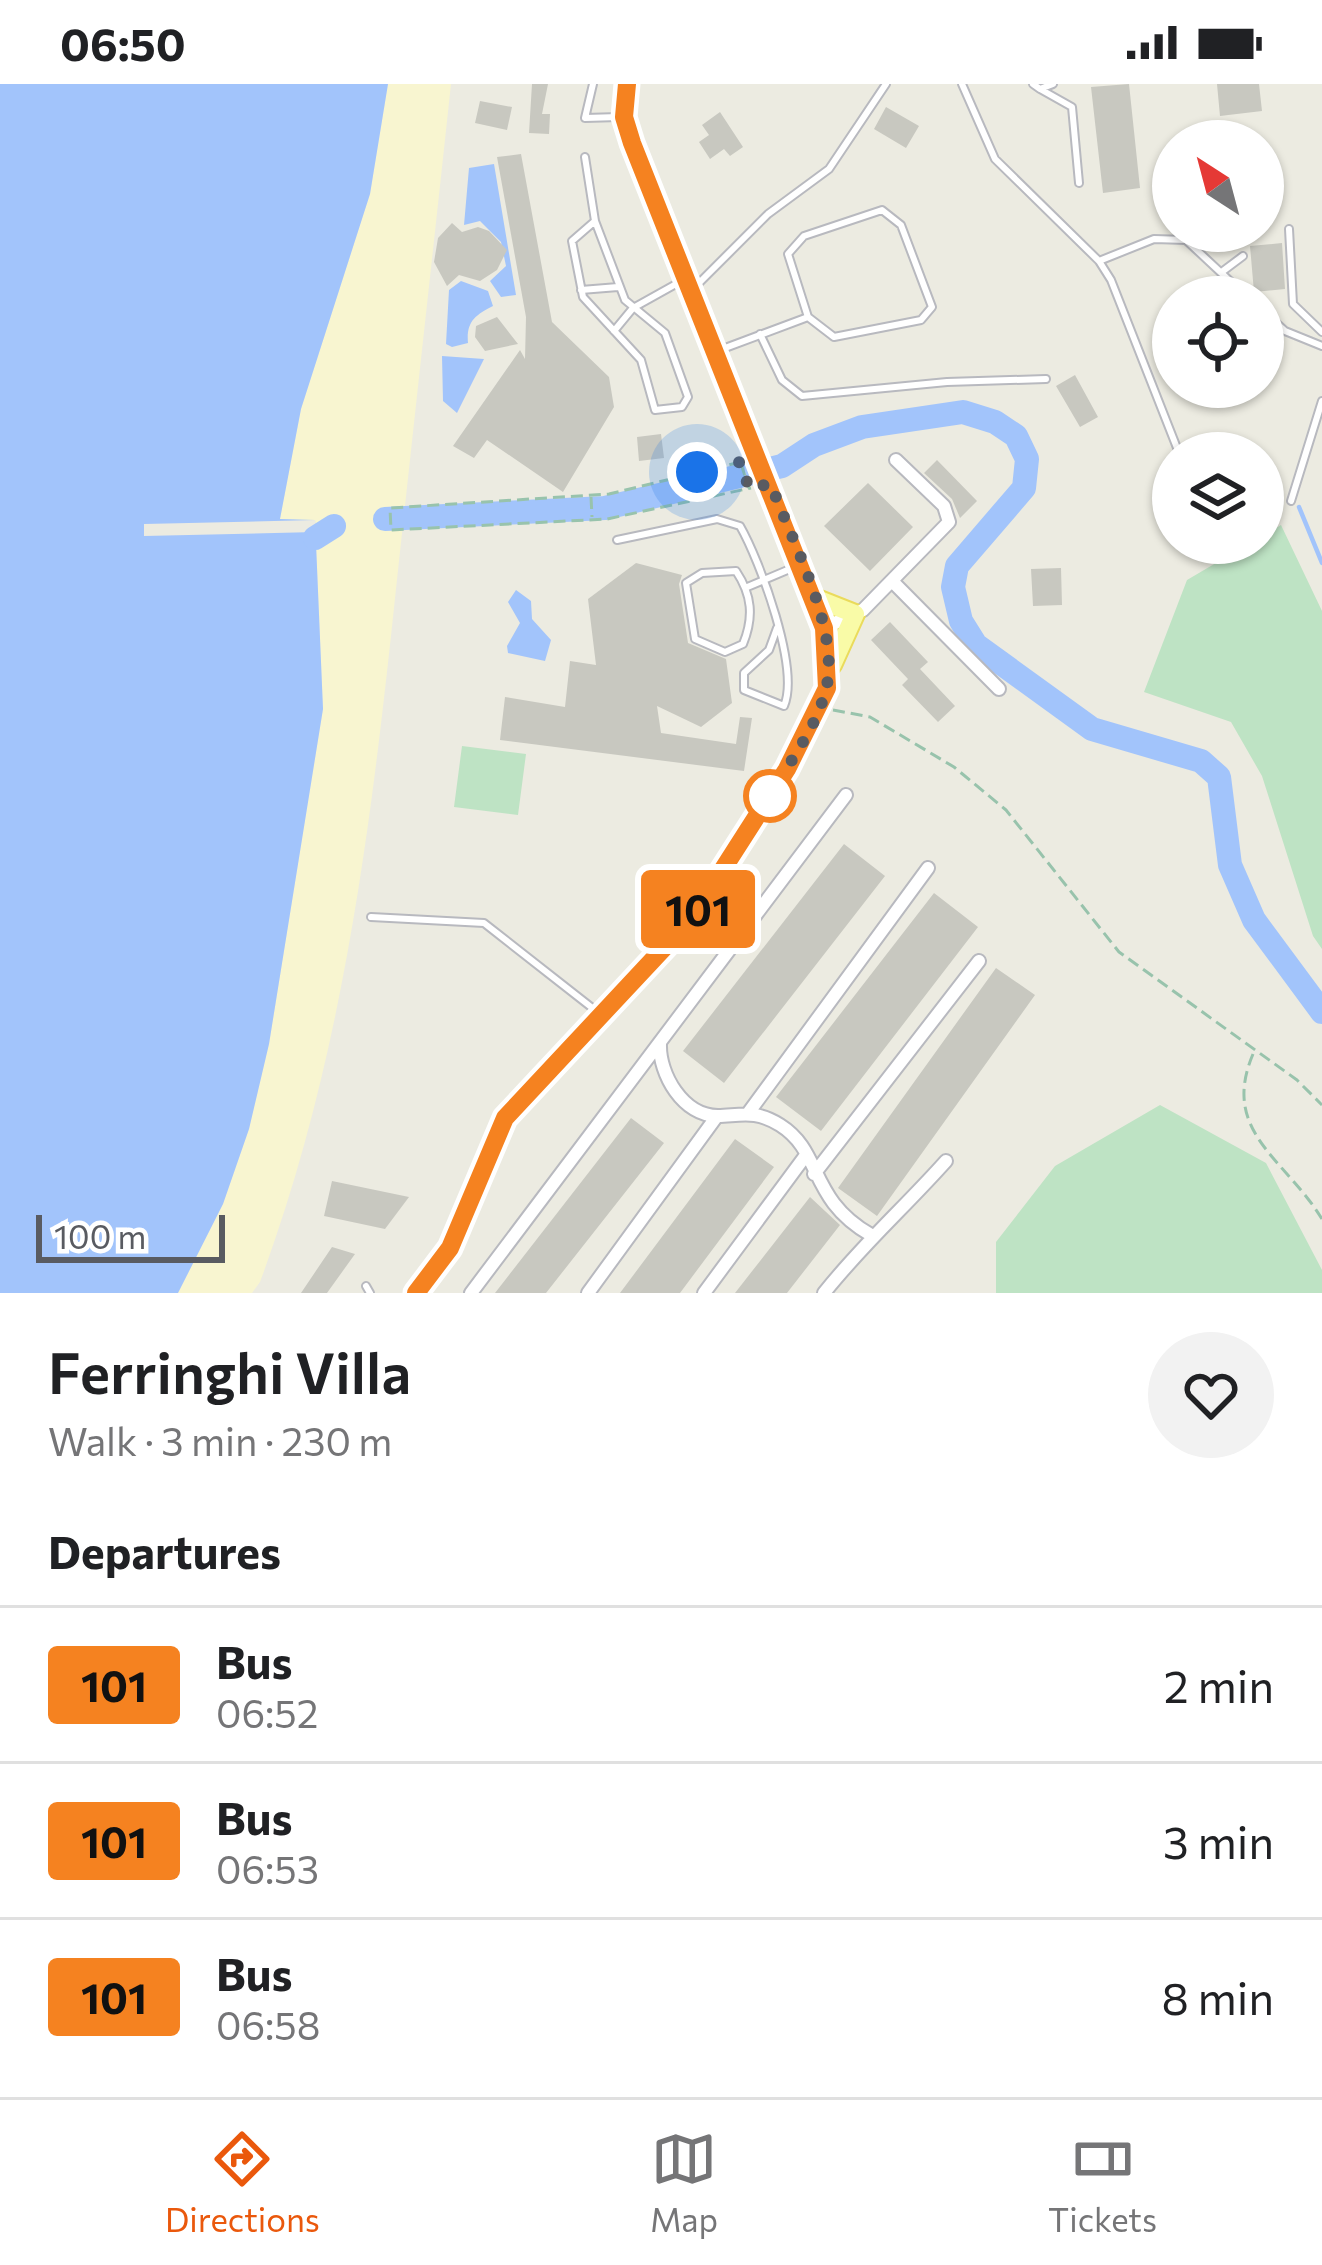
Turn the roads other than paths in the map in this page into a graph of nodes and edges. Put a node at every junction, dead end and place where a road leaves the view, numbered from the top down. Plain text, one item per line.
1 (593, 84) edge
2 (627, 84) edge
3 (886, 84) edge
4 (962, 84) edge
5 (1053, 84) edge
6 (1036, 86) edge
7 (624, 117) junction
8 (585, 157) dead end
9 (1079, 183) dead end
10 (595, 221) junction
11 (1288, 229) dead end
12 (1244, 256) dead end
13 (1100, 261) junction
14 (1223, 271) junction
15 (1228, 276) edge
16 (690, 284) junction
17 (618, 287) junction
18 (581, 290) junction
19 (633, 308) junction
20 (808, 316) junction
21 (1284, 330) edge
22 (613, 332) junction
23 (760, 334) junction
24 (1322, 340) edge
25 (717, 351) junction
26 (1046, 380) dead end
27 (1322, 401) edge
28 (1170, 432) edge
29 (896, 460) dead end
30 (1292, 501) dead end
31 (617, 540) dead end
32 (800, 565) junction
33 (892, 581) junction
34 (761, 582) junction
35 (745, 588) junction
36 (812, 596) junction
37 (855, 614) junction
38 (777, 628) junction
39 (824, 628) junction
40 (828, 674) junction
41 (999, 689) dead end
42 (846, 795) dead end
43 (928, 868) dead end
44 (704, 902) junction
45 (370, 917) dead end
46 (691, 919) junction
47 (744, 930) junction
48 (731, 948) junction
49 (979, 961) dead end
50 (603, 1016) junction
51 (660, 1042) junction
52 (749, 1112) junction
53 (717, 1116) junction
54 (806, 1155) junction
55 (946, 1160) dead end
56 (814, 1174) junction
57 (871, 1235) junction
58 (416, 1293) edge
59 (471, 1293) edge
60 (588, 1293) edge
61 (704, 1293) edge
62 (824, 1293) edge

1 - 7 lane
2 - 7 main road
3 - 16 lane
4 - 13 lane
5 - 6 lane
6 - 9 lane
7 - 16 main road
8 - 10 lane
10 - 17 lane
10 - 18 lane
11 - 24 lane
12 - 14 lane
13 - 14 lane
13 - 28 lane
14 - 15 lane
16 - 19 lane
16 - 25 main road
17 - 18 lane
17 - 19 lane
18 - 22 lane
19 - 22 lane
19 - 22 lane
20 - 20 lane
20 - 23 lane
21 - 24 lane
23 - 25 lane
23 - 26 lane
25 - 32 main road
27 - 30 lane
29 - 33 street
31 - 34 lane
32 - 34 lane
32 - 36 main road
33 - 37 street
33 - 41 street
34 - 35 lane
34 - 38 lane
35 - 35 lane
36 - 37 main road
36 - 39 main road
37 - 39 street
37 - 40 main road
38 - 38 lane
39 - 40 main road
40 - 44 main road
42 - 47 street
43 - 52 street
44 - 46 main road
44 - 47 street
45 - 50 lane
46 - 48 street
46 - 50 main road
47 - 48 street
48 - 51 street
49 - 56 street
50 - 58 main road
51 - 53 street
51 - 59 street
52 - 53 street
52 - 54 street
53 - 60 street
54 - 56 street
54 - 61 street
55 - 57 street
56 - 57 street
57 - 62 street

